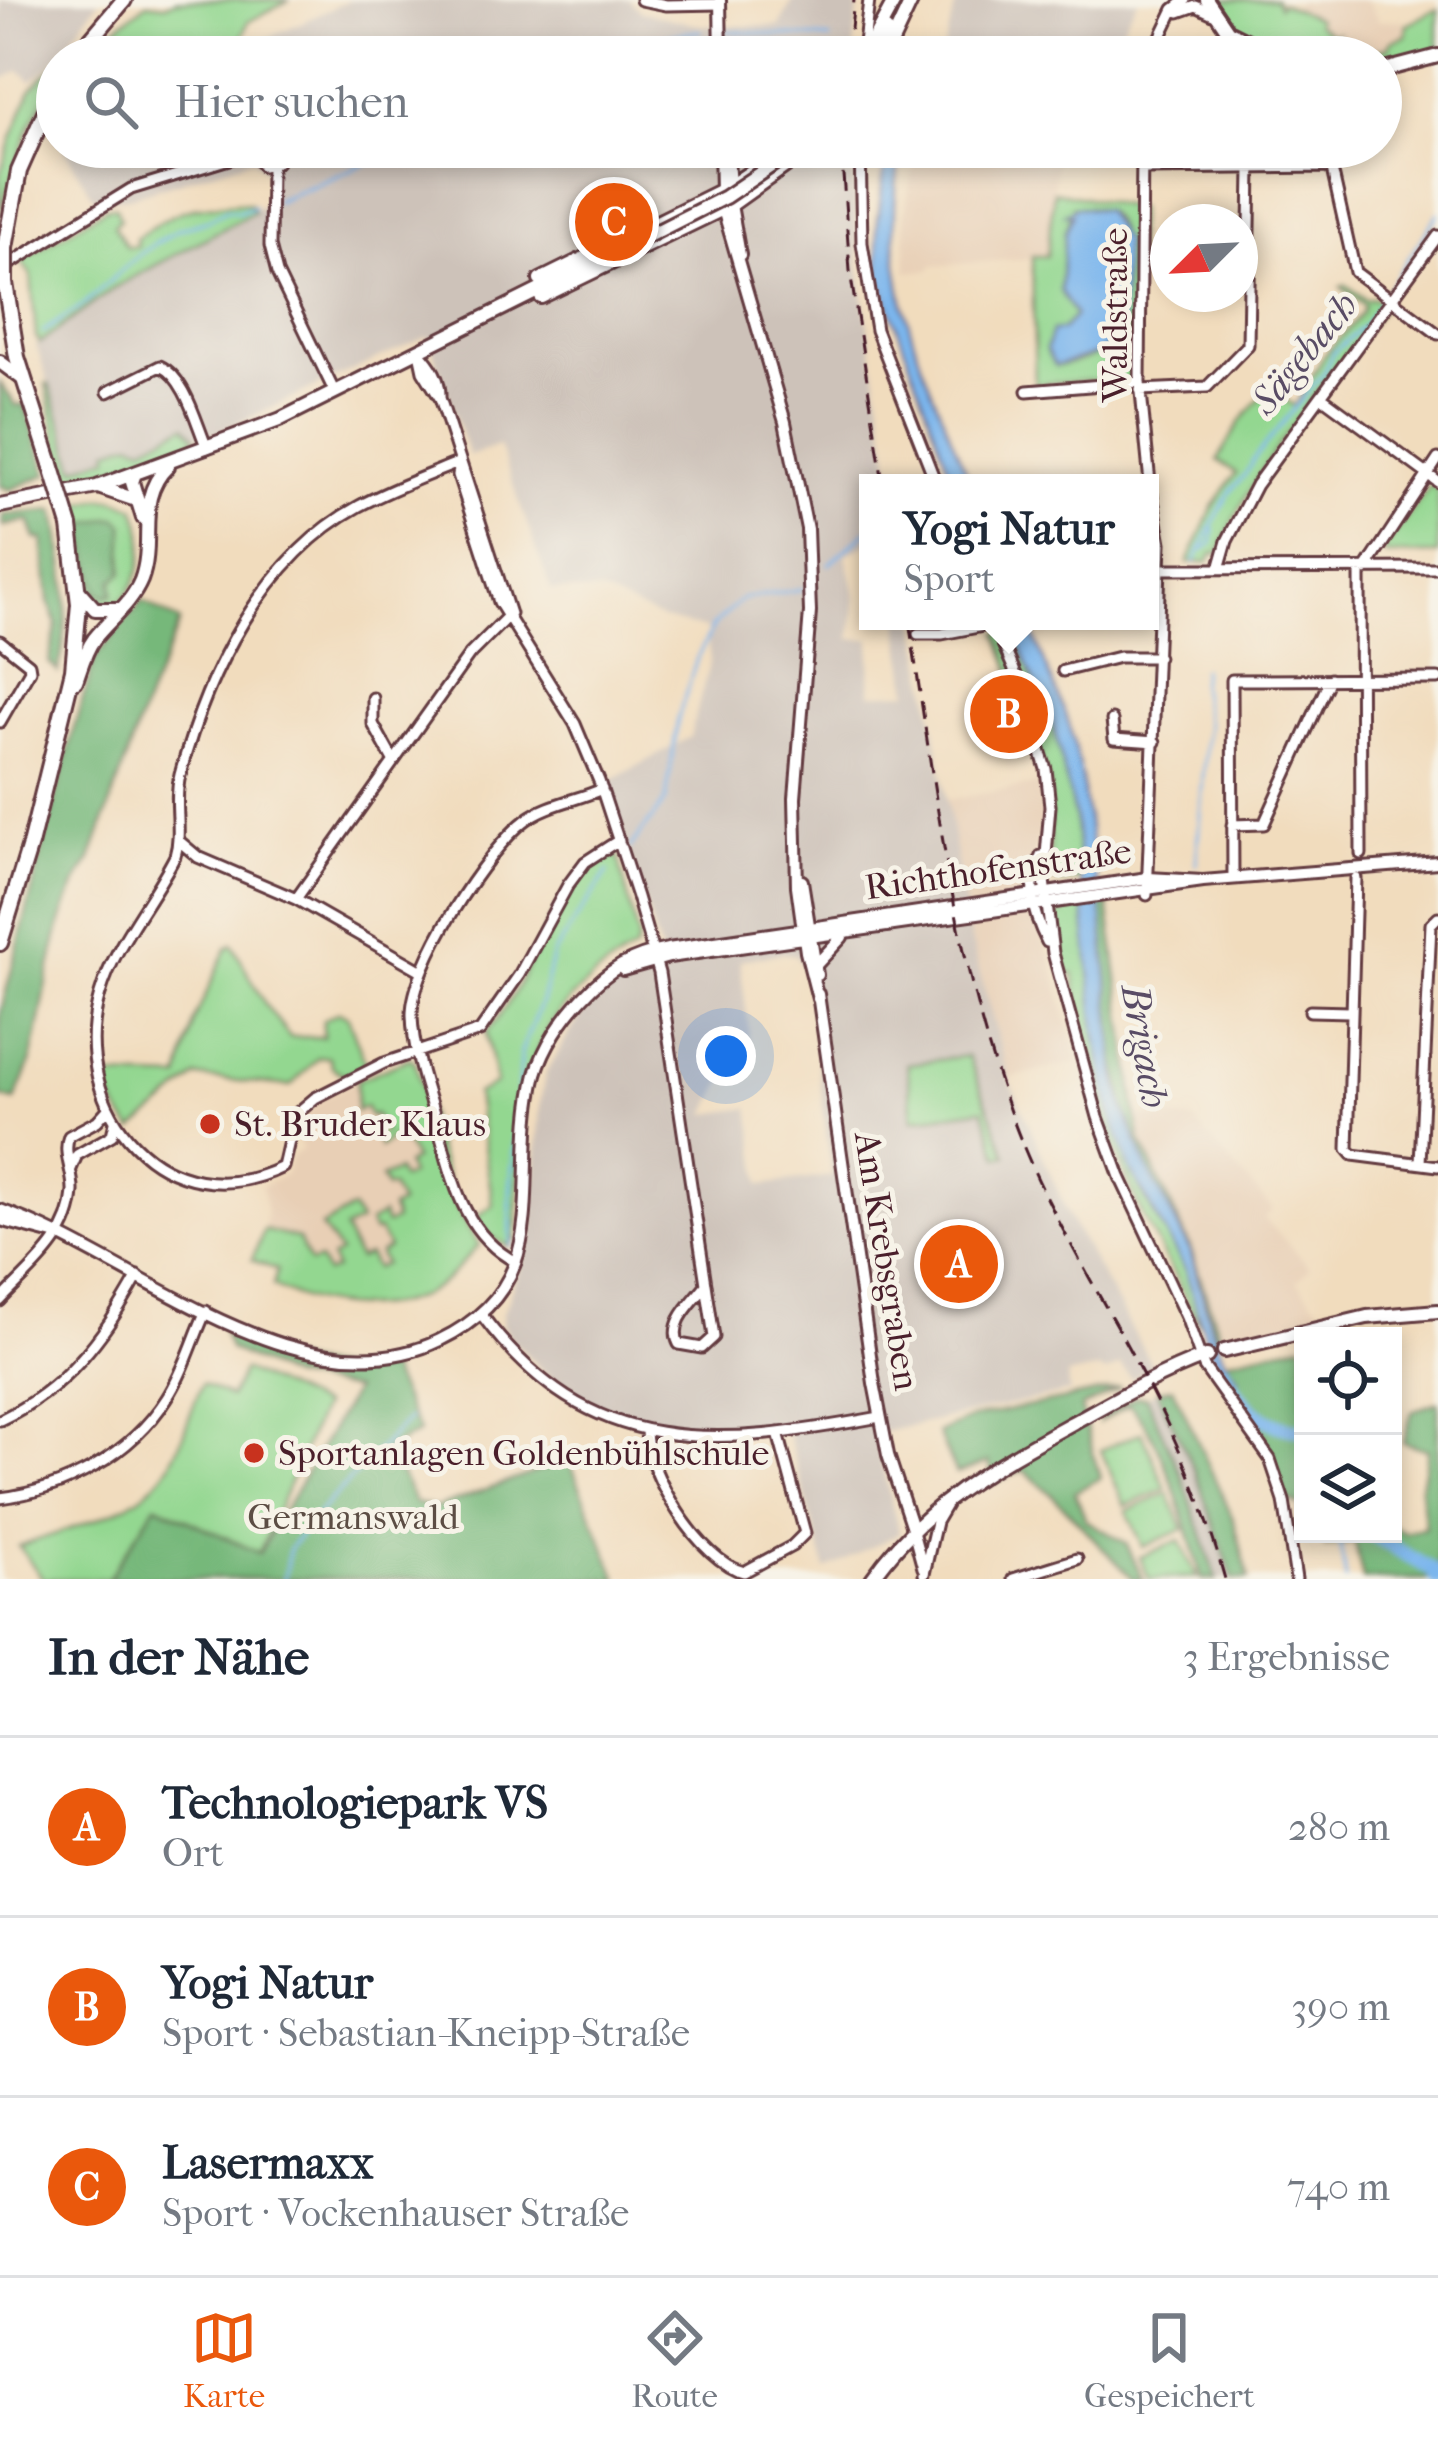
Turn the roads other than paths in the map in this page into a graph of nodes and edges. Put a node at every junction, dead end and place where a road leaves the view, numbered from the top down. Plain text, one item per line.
1 (124, 0) edge
2 (641, 0) edge
3 (869, 0) edge
4 (1186, 0) edge
5 (1207, 0) edge
6 (912, 1) edge
7 (720, 2) edge
8 (897, 9) edge
9 (1214, 14) junction
10 (1167, 24) junction
11 (94, 36) edge
12 (721, 36) edge
13 (865, 36) edge
14 (878, 36) edge
15 (1161, 36) edge
16 (1238, 36) edge
17 (1438, 56) edge
18 (1402, 65) edge
19 (36, 134) edge
20 (204, 168) edge
21 (271, 168) edge
22 (725, 168) edge
23 (733, 168) edge
24 (756, 168) edge
25 (768, 168) edge
26 (782, 168) edge
27 (860, 168) edge
28 (1251, 168) joint
29 (1330, 168) edge
30 (1143, 169) joint
31 (749, 173) junction
32 (725, 189) junction
33 (727, 207) junction
34 (701, 219) junction
35 (728, 236) junction
36 (1438, 236) edge
37 (741, 270) junction
38 (4, 280) edge
39 (1385, 296) junction
40 (496, 312) junction
41 (0, 315) edge
42 (1438, 334) edge
43 (419, 352) junction
44 (0, 362) edge
45 (23, 379) junction
46 (1140, 386) junction
47 (1028, 391) dead end
48 (109, 392) dead end
49 (334, 393) junction
50 (1322, 397) junction
51 (207, 448) junction
52 (1438, 459) edge
53 (173, 461) junction
54 (460, 462) junction
55 (135, 473) junction
56 (933, 474) edge
57 (1149, 474) edge
58 (1427, 474) junction
59 (1438, 482) edge
60 (98, 487) junction
61 (0, 506) edge
62 (143, 512) junction
63 (1159, 521) edge
64 (1160, 568) junction
65 (1438, 568) edge
66 (1220, 569) junction
67 (1363, 570) junction
68 (79, 588) junction
69 (122, 608) junction
70 (1159, 612) edge
71 (510, 614) junction
72 (959, 630) edge
73 (997, 630) edge
74 (1159, 630) edge
75 (918, 634) dead end
76 (0, 640) edge
77 (1158, 657) junction
78 (1063, 671) dead end
79 (1360, 679) junction
80 (1438, 679) edge
81 (1330, 680) junction
82 (373, 698) dead end
83 (1112, 720) dead end
84 (0, 722) edge
85 (62, 722) junction
86 (1155, 742) junction
87 (393, 760) junction
88 (602, 789) junction
89 (1232, 825) junction
90 (179, 841) junction
91 (621, 844) junction
92 (1044, 851) junction
93 (1361, 854) dead end
94 (175, 856) junction
95 (198, 857) junction
96 (1438, 862) edge
97 (1233, 878) junction
98 (1356, 878) dead end
99 (1148, 888) junction
100 (296, 899) junction
101 (1046, 899) junction
102 (1031, 900) junction
103 (803, 901) junction
104 (1438, 916) edge
105 (844, 928) junction
106 (781, 930) junction
107 (807, 933) junction
108 (0, 944) edge
109 (1053, 953) junction
110 (654, 956) junction
111 (816, 965) junction
112 (422, 971) junction
113 (818, 999) junction
114 (1310, 1011) dead end
115 (1350, 1012) junction
116 (417, 1050) junction
117 (108, 1109) junction
118 (115, 1122) junction
119 (1420, 1163) junction
120 (1438, 1166) edge
121 (71, 1169) junction
122 (0, 1210) edge
123 (0, 1220) edge
124 (61, 1235) junction
125 (516, 1262) junction
126 (138, 1276) junction
127 (705, 1286) junction
128 (0, 1301) edge
129 (206, 1310) junction
130 (1438, 1310) edge
131 (481, 1314) junction
132 (1224, 1351) dead end
133 (1203, 1358) junction
134 (880, 1417) junction
135 (0, 1420) edge
136 (646, 1431) junction
137 (778, 1433) junction
138 (954, 1492) junction
139 (0, 1498) edge
140 (912, 1528) junction
141 (1077, 1559) dead end
142 (925, 1576) edge
143 (872, 1579) edge
144 (1013, 1579) edge
145 (1296, 1579) edge

1 - 11 main road
2 - 7 street
3 - 13 street
4 - 10 street
5 - 9 main road
6 - 8 main road
7 - 12 street
8 - 14 main road
9 - 10 street
9 - 16 main road
10 - 15 street
17 - 18 main road
19 - 38 main road, bridge
20 - 38 street
21 - 49 street
22 - 32 street
23 - 31 street
24 - 31 main road
25 - 40 main road, bridge
26 - 33 main road
27 - 56 street
28 - 30 street
28 - 46 street
29 - 39 street
30 - 46 street, Waldstraße
31 - 32 main road
32 - 40 main road
33 - 34 main road
33 - 35 street
33 - 37 street
34 - 35 street
34 - 40 main road
35 - 37 street
36 - 39 street
37 - 103 street, Am Krebsgraben
38 - 41 main road
38 - 45 main road
39 - 42 street
39 - 50 street
40 - 43 main road
43 - 49 main road
43 - 54 street
44 - 45 main road
45 - 68 main road, bridge
46 - 47 street
46 - 57 street, Waldstraße
48 - 51 street
49 - 51 main road
50 - 58 street
50 - 66 street
51 - 53 main road
52 - 58 street
53 - 55 main road
53 - 62 main road
54 - 71 street
54 - 90 street
55 - 60 main road
55 - 62 main road
58 - 59 street
58 - 67 street
60 - 61 main road
60 - 62 main road
62 - 69 main road
63 - 64 street, Waldstraße
64 - 66 street
64 - 70 street, Waldstraße
65 - 67 street
66 - 67 street
67 - 79 street
68 - 69 main road
68 - 85 main road
69 - 85 main road
71 - 87 street
71 - 88 street
72 - 75 street
73 - 92 street
74 - 77 street, Waldstraße
76 - 84 street
77 - 78 street
77 - 86 street, Waldstraße
79 - 80 street
79 - 81 street
79 - 93 street
81 - 89 street
81 - 89 street
82 - 87 street
83 - 86 street
85 - 108 main road
86 - 99 street, Waldstraße
87 - 100 street
88 - 91 street
88 - 112 street
89 - 97 street
90 - 94 street
90 - 95 street
91 - 110 street
91 - 116 street
92 - 101 street
92 - 102 street
94 - 95 street
94 - 117 street
95 - 100 street
96 - 97 street, Richthofenstraße
97 - 99 street, Richthofenstraße
98 - 115 street
99 - 101 street, Richthofenstraße
100 - 112 street
101 - 102 street, Richthofenstraße
101 - 109 street
102 - 105 street, Richthofenstraße
102 - 109 street
103 - 105 street
103 - 106 street
103 - 107 street, Am Krebsgraben
104 - 119 street
105 - 107 street, Richthofenstraße
105 - 111 street
106 - 107 street
106 - 110 street
107 - 110 street
107 - 111 street, Am Krebsgraben
107 - 113 street, Am Krebsgraben
109 - 133 street
110 - 125 street
110 - 127 street
111 - 113 street, Am Krebsgraben
112 - 116 street
113 - 134 street, Am Krebsgraben
114 - 115 street
115 - 119 street
116 - 118 street
116 - 125 street
117 - 118 street
117 - 121 street
118 - 121 street
119 - 120 street
121 - 124 street
122 - 124 street
123 - 124 street
124 - 126 street
124 - 128 street
125 - 131 street
126 - 129 street
126 - 135 street
127 - 127 street
129 - 131 street
129 - 139 street
130 - 132 main road
131 - 136 street
133 - 138 main road
133 - 145 street
134 - 137 street
134 - 140 street, Am Krebsgraben
136 - 137 street
136 - 137 street
138 - 140 main road
138 - 142 street
140 - 142 street
140 - 143 main road
141 - 144 street

